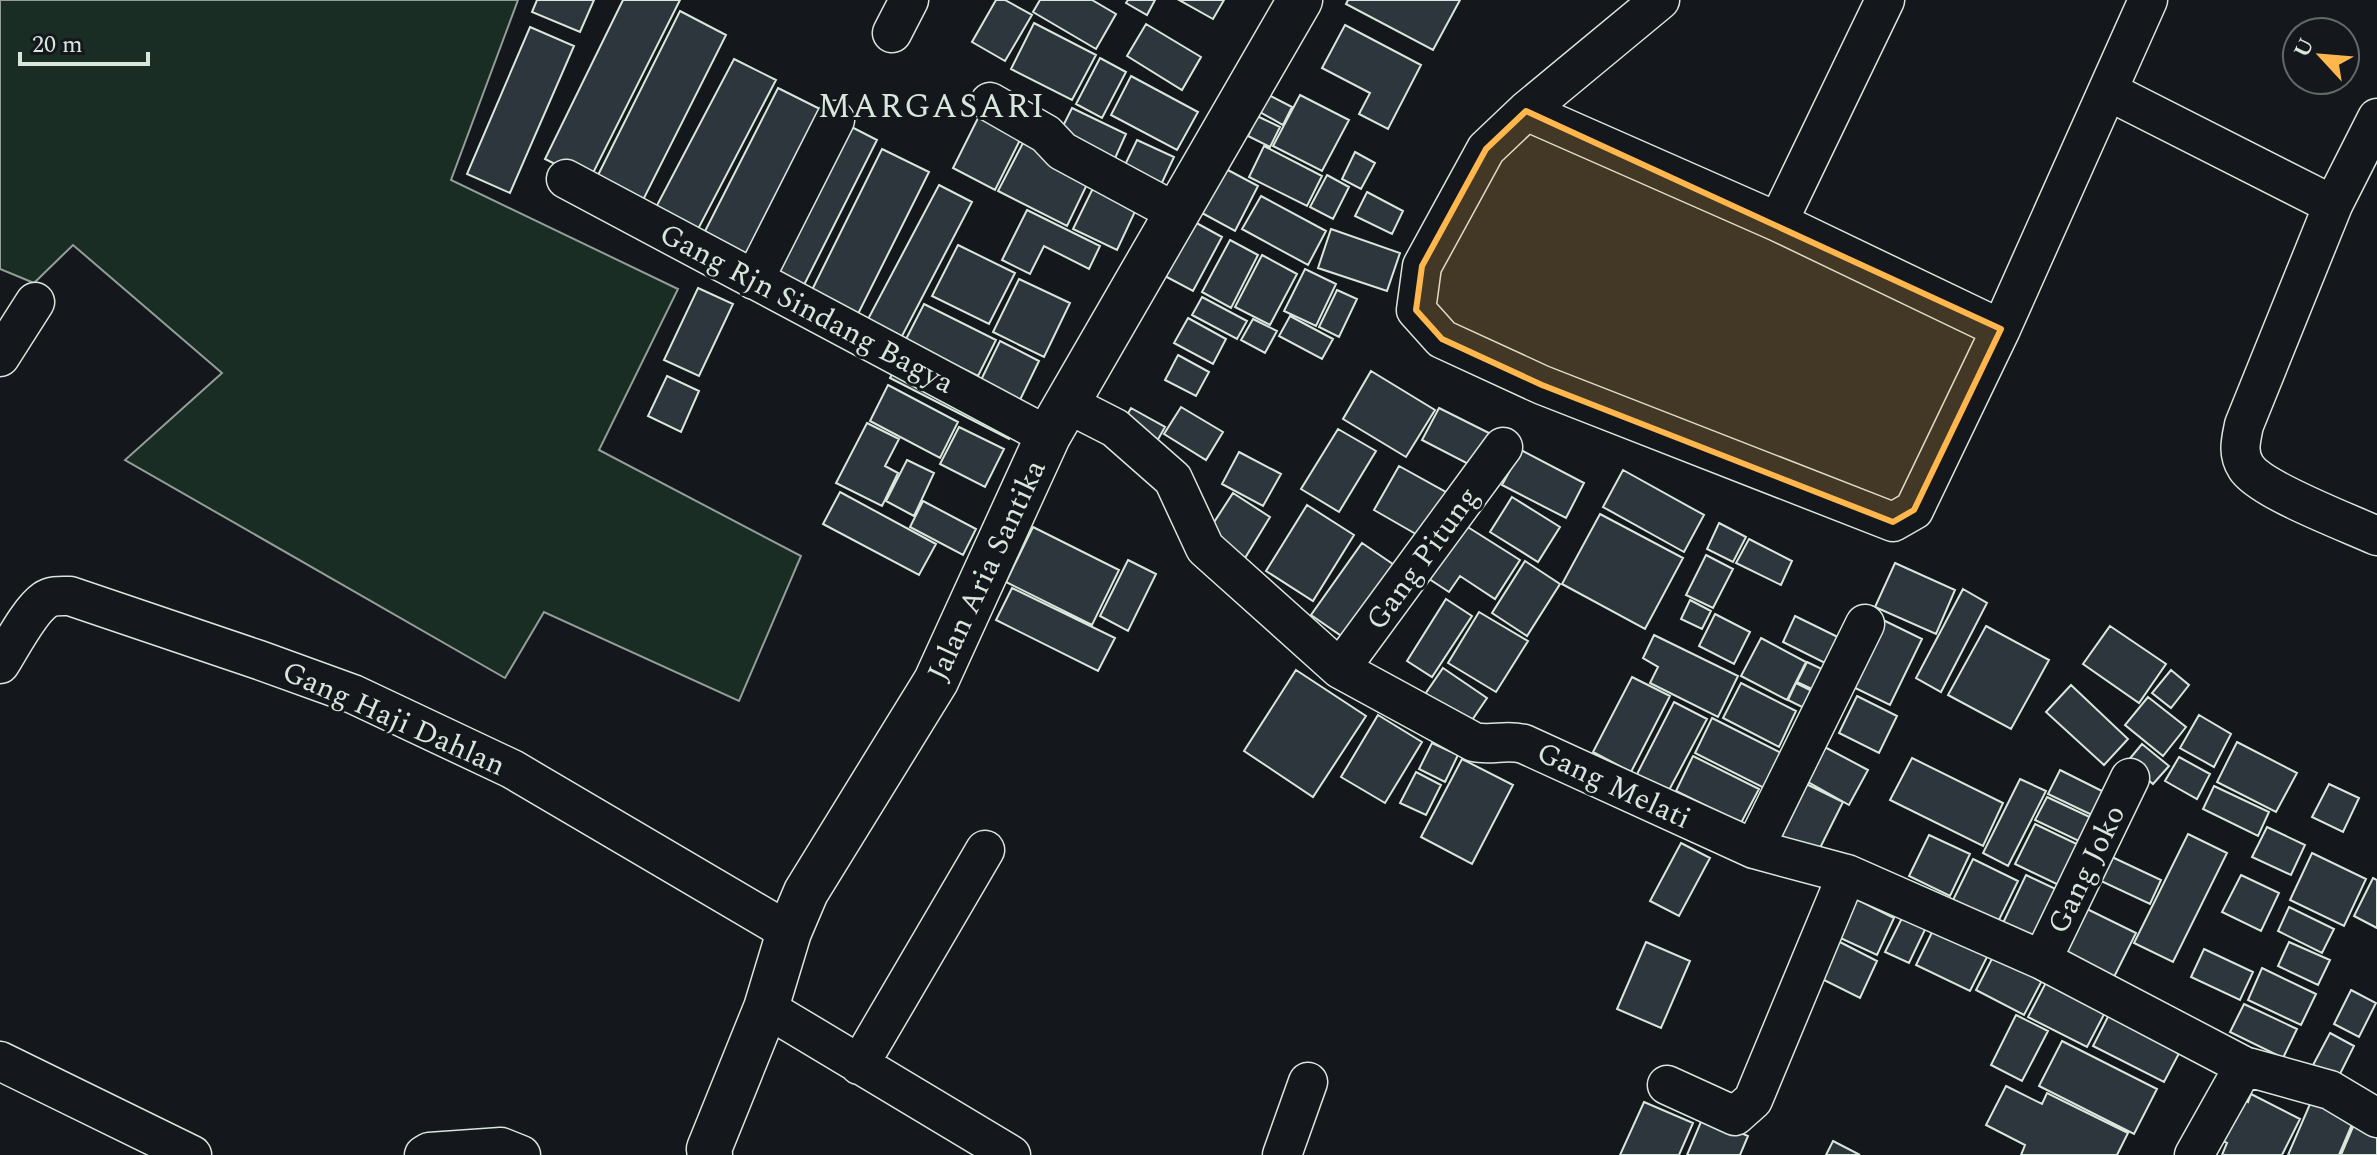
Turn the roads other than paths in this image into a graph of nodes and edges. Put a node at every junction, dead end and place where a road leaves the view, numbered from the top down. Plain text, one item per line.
1 (909, 0) edge
2 (1300, 0) edge
3 (1660, 0) edge
4 (1885, 0) edge
5 (2148, 0) edge
6 (892, 33) dead end
7 (2108, 91) junction
8 (990, 102) dead end
9 (1526, 111) junction
10 (2377, 118) edge
11 (835, 120) dead end
12 (566, 179) dead end
13 (2333, 205) junction
14 (1177, 213) junction
15 (1778, 222) junction
16 (754, 280) junction
17 (35, 302) dead end
18 (2001, 329) junction
19 (0, 357) edge
20 (1057, 420) junction
21 (1503, 447) dead end
22 (2377, 536) edge
23 (1865, 624) dead end
24 (0, 664) edge
25 (1340, 669) junction
26 (2130, 778) dead end
27 (1754, 849) junction
28 (985, 850) dead end
29 (1847, 874) junction
30 (789, 932) junction
31 (2042, 960) junction
32 (766, 1008) junction
33 (0, 1061) edge
34 (859, 1065) junction
35 (2244, 1066) junction
36 (1308, 1082) dead end
37 (1667, 1085) dead end
38 (2377, 1118) edge
39 (192, 1155) edge
40 (424, 1155) edge
41 (521, 1155) edge
42 (710, 1155) edge
43 (1011, 1155) edge
44 (1282, 1155) edge
45 (2194, 1155) edge

1 - 6 street
2 - 14 street, Jalan Aria Santika
3 - 9 street
4 - 15 street
5 - 7 street
7 - 13 street
7 - 18 street
8 - 14 street
9 - 15 street
9 - 18 street
10 - 13 street
11 - 16 street
12 - 16 street, Gang Rjn Sindang Bagya
13 - 22 street
14 - 20 street, Jalan Aria Santika
15 - 18 street
16 - 20 street, Gang Rjn Sindang Bagya
17 - 19 street
20 - 25 street, Gang Melati
20 - 30 street, Jalan Aria Santika
21 - 25 street, Gang Pitung
23 - 27 street
24 - 30 street, Gang Haji Dahlan
25 - 27 street, Gang Melati
26 - 31 street, Gang Joko
27 - 29 street, Gang Melati
28 - 34 street
29 - 31 street, Gang Melati
29 - 37 street
30 - 32 street, Jalan Aria Santika
31 - 35 street, Gang Melati
32 - 34 street
32 - 42 street, Jalan Aria Santika
33 - 39 street
34 - 43 street
35 - 38 street, Gang Melati
35 - 45 street
36 - 44 street
40 - 41 street

